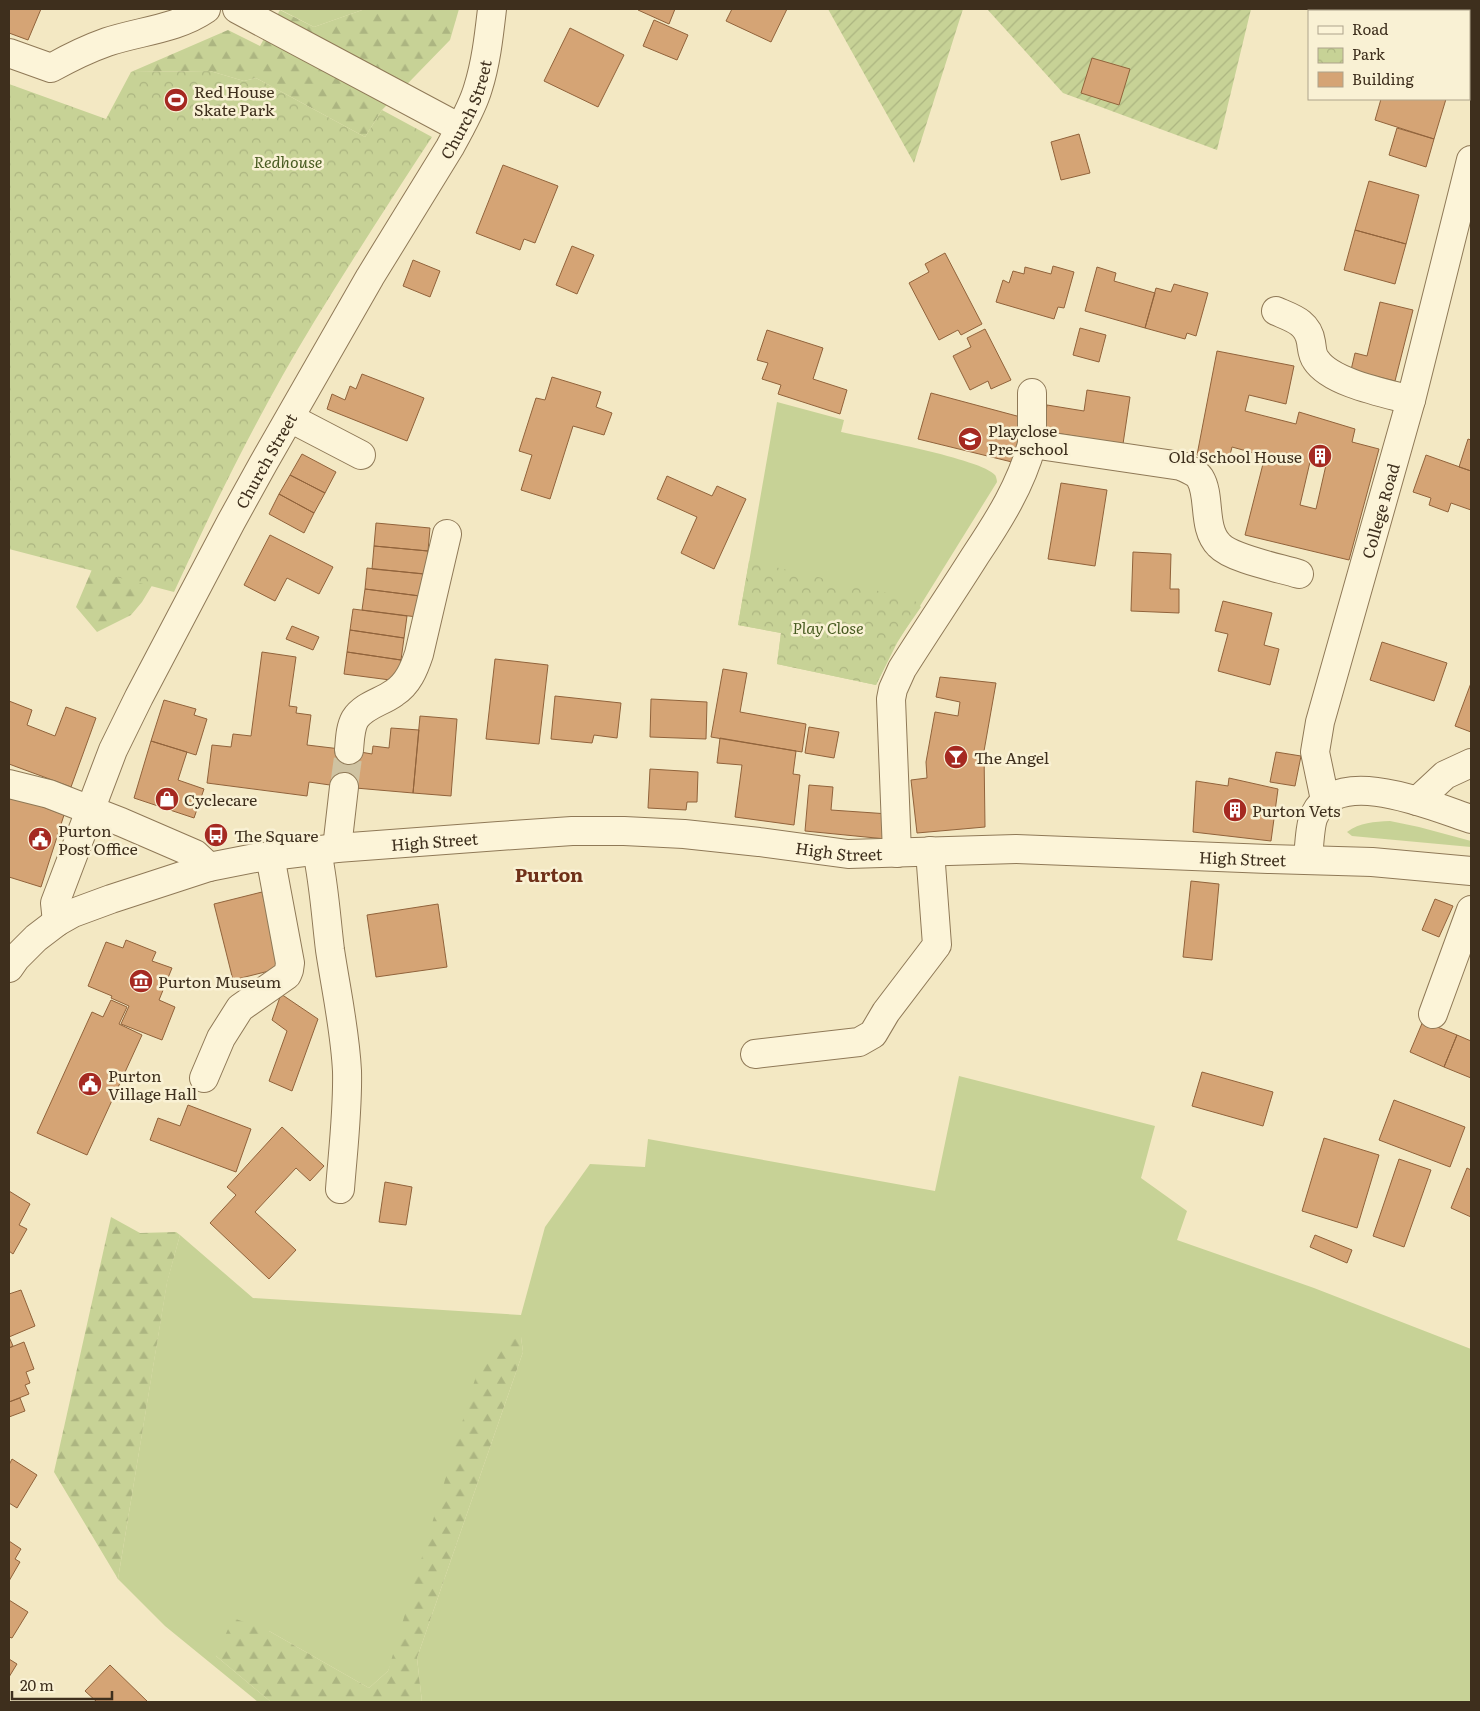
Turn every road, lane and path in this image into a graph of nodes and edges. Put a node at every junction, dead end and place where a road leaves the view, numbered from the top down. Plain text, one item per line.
1 (206, 9) edge
2 (237, 9) edge
3 (492, 9) edge
4 (9, 53) edge
5 (460, 128) junction
6 (1471, 160) edge
7 (1276, 311) dead end
8 (1032, 393) dead end
9 (1411, 400) junction
10 (290, 418) junction
11 (1032, 444) junction
12 (360, 455) dead end
13 (447, 534) dead end
14 (1299, 574) dead end
15 (349, 750) tunnel mouth
16 (1471, 764) edge
17 (9, 784) edge
18 (344, 787) tunnel mouth
19 (1325, 800) junction
20 (1417, 801) junction
21 (90, 809) junction
22 (1471, 819) edge
23 (327, 850) junction
24 (930, 851) junction
25 (897, 853) junction
26 (270, 856) junction
27 (1308, 859) junction
28 (209, 867) junction
29 (1471, 871) edge
30 (1471, 910) edge
31 (57, 922) junction
32 (9, 968) edge
33 (1433, 1014) dead end
34 (755, 1054) dead end
35 (204, 1078) dead end
36 (340, 1189) dead end

1 - 4 street
2 - 5 street
3 - 5 street, Church Street
5 - 10 street, Church Street
6 - 9 street, College Road
7 - 9 street
8 - 11 street
9 - 19 street, College Road
10 - 12 street
10 - 21 street, Church Street
11 - 14 street
11 - 25 street
13 - 15 street
16 - 20 street
17 - 21 street
18 - 23 street
19 - 20 street
19 - 27 street
20 - 22 street
21 - 28 street
21 - 31 street, Church Street
23 - 25 street, High Street
23 - 26 street, High Street
23 - 36 street
24 - 25 street, High Street
24 - 27 street, High Street
24 - 34 street
26 - 28 street, High Street
26 - 35 street
27 - 29 street, High Street
28 - 31 street, High Street
30 - 33 street
31 - 32 street, High Street

